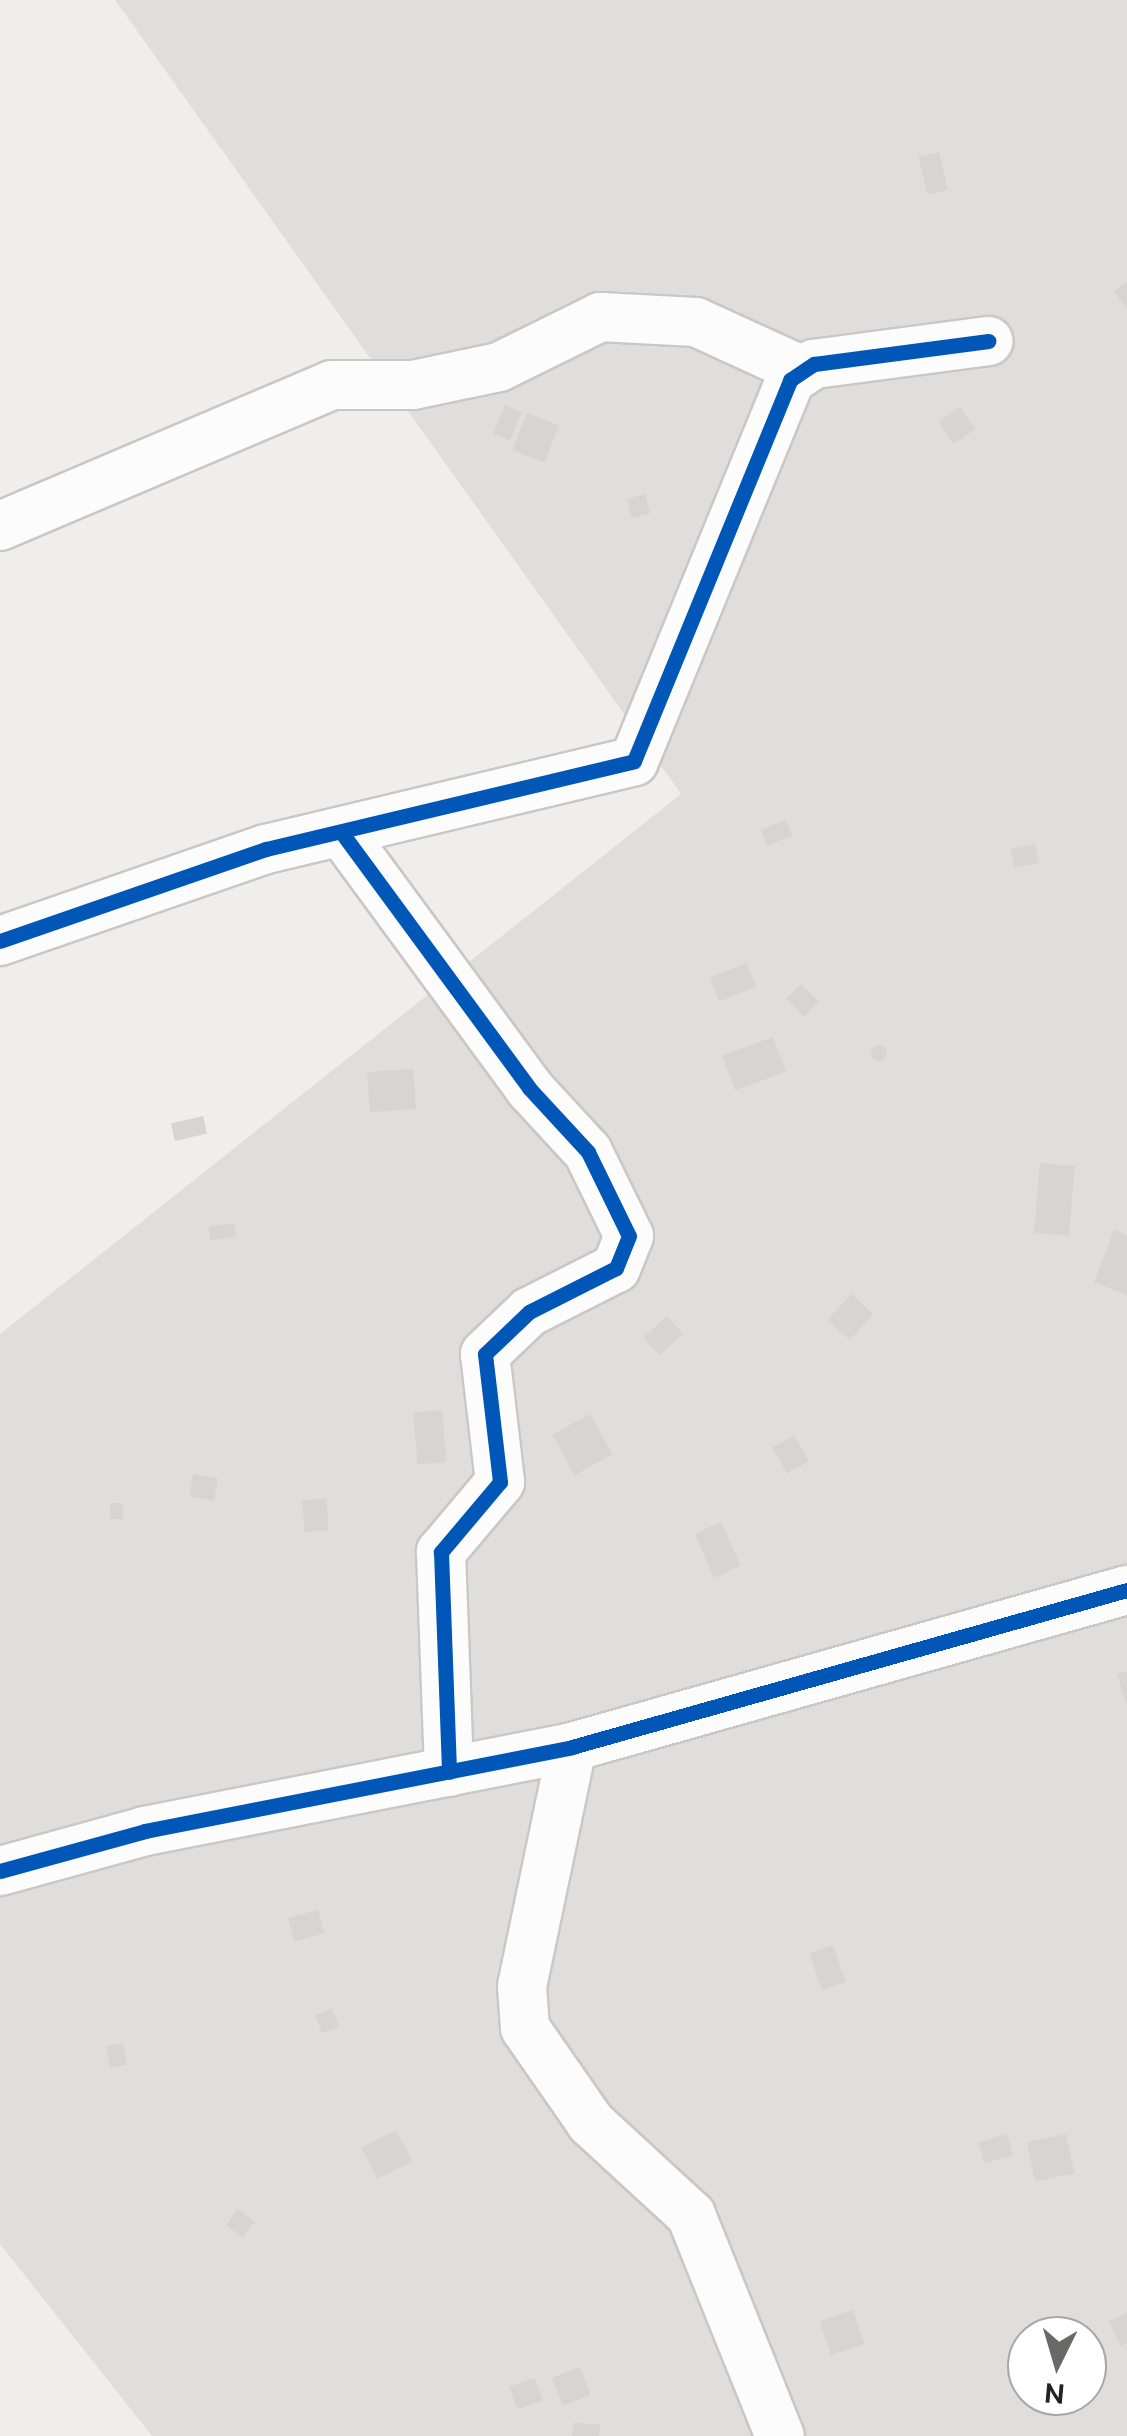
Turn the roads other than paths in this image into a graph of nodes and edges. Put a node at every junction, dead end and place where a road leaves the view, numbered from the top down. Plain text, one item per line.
1 (988, 341) dead end
2 (801, 370) junction
3 (0, 526) edge
4 (342, 832) junction
5 (0, 941) edge
6 (1127, 1590) edge
7 (572, 1747) junction
8 (449, 1772) junction
9 (0, 1871) edge
10 (780, 2436) edge

1 - 2 street
2 - 3 street
2 - 4 street
4 - 5 street
4 - 8 street
6 - 7 street
7 - 8 street
7 - 10 street
8 - 9 street

